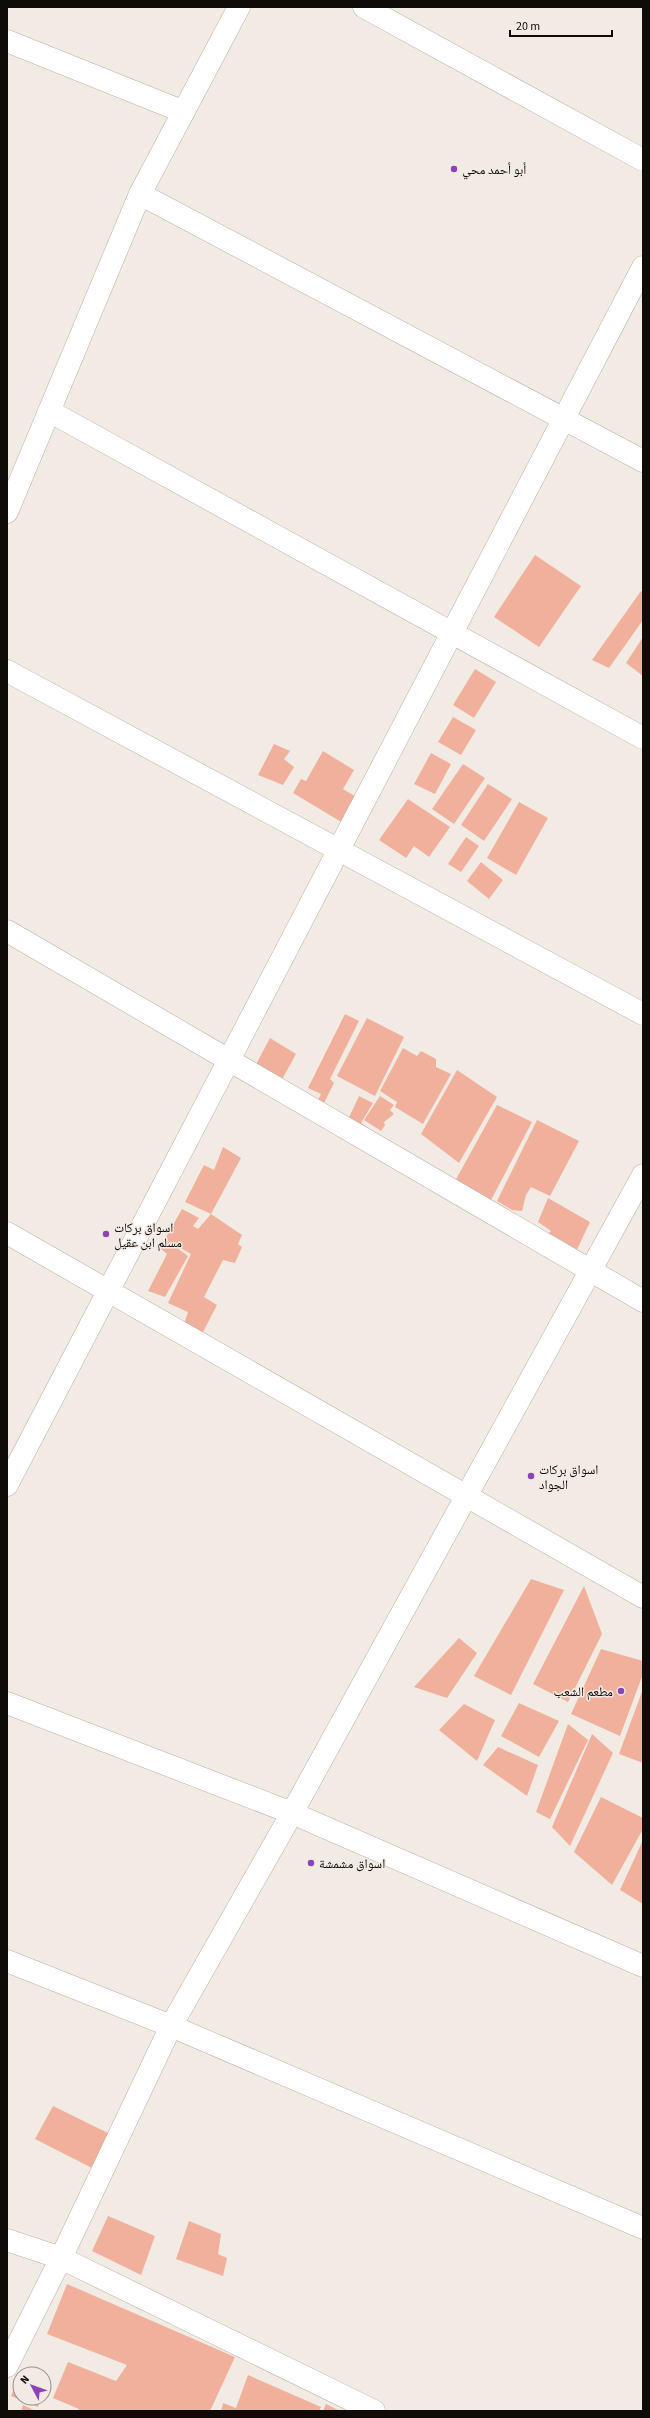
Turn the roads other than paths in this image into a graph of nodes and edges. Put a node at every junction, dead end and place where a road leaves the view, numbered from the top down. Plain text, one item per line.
1 (239, 7) edge
2 (366, 8) edge
3 (7, 41) edge
4 (184, 112) junction
5 (643, 160) edge
6 (140, 194) junction
7 (643, 267) edge
8 (49, 411) junction
9 (564, 419) junction
10 (643, 461) edge
11 (7, 512) edge
12 (452, 633) junction
13 (7, 671) edge
14 (643, 738) edge
15 (339, 850) junction
16 (7, 931) edge
17 (643, 1014) edge
18 (229, 1060) junction
19 (643, 1175) edge
20 (7, 1233) edge
21 (590, 1271) junction
22 (108, 1291) junction
23 (643, 1301) edge
24 (7, 1485) edge
25 (466, 1496) junction
26 (643, 1597) edge
27 (7, 1703) edge
28 (292, 1813) junction
29 (7, 1961) edge
30 (643, 1966) edge
31 (171, 2026) junction
32 (643, 2228) edge
33 (7, 2240) edge
34 (61, 2258) junction
35 (7, 2366) edge
36 (374, 2411) edge

1 - 4 street
2 - 5 street
3 - 4 street
4 - 6 street
6 - 8 street
6 - 9 street
7 - 9 street
8 - 11 street
8 - 12 street
9 - 10 street
9 - 12 street
12 - 14 street
12 - 15 street
13 - 15 street
15 - 17 street
15 - 18 street
16 - 18 street
18 - 21 street
18 - 22 street
19 - 21 street
20 - 22 street
21 - 23 street
21 - 25 street
22 - 24 street
22 - 25 street
25 - 26 street
25 - 28 street
27 - 28 street
28 - 30 street
28 - 31 street
29 - 31 street
31 - 32 street
31 - 34 street
33 - 34 street
34 - 35 street
34 - 36 street

